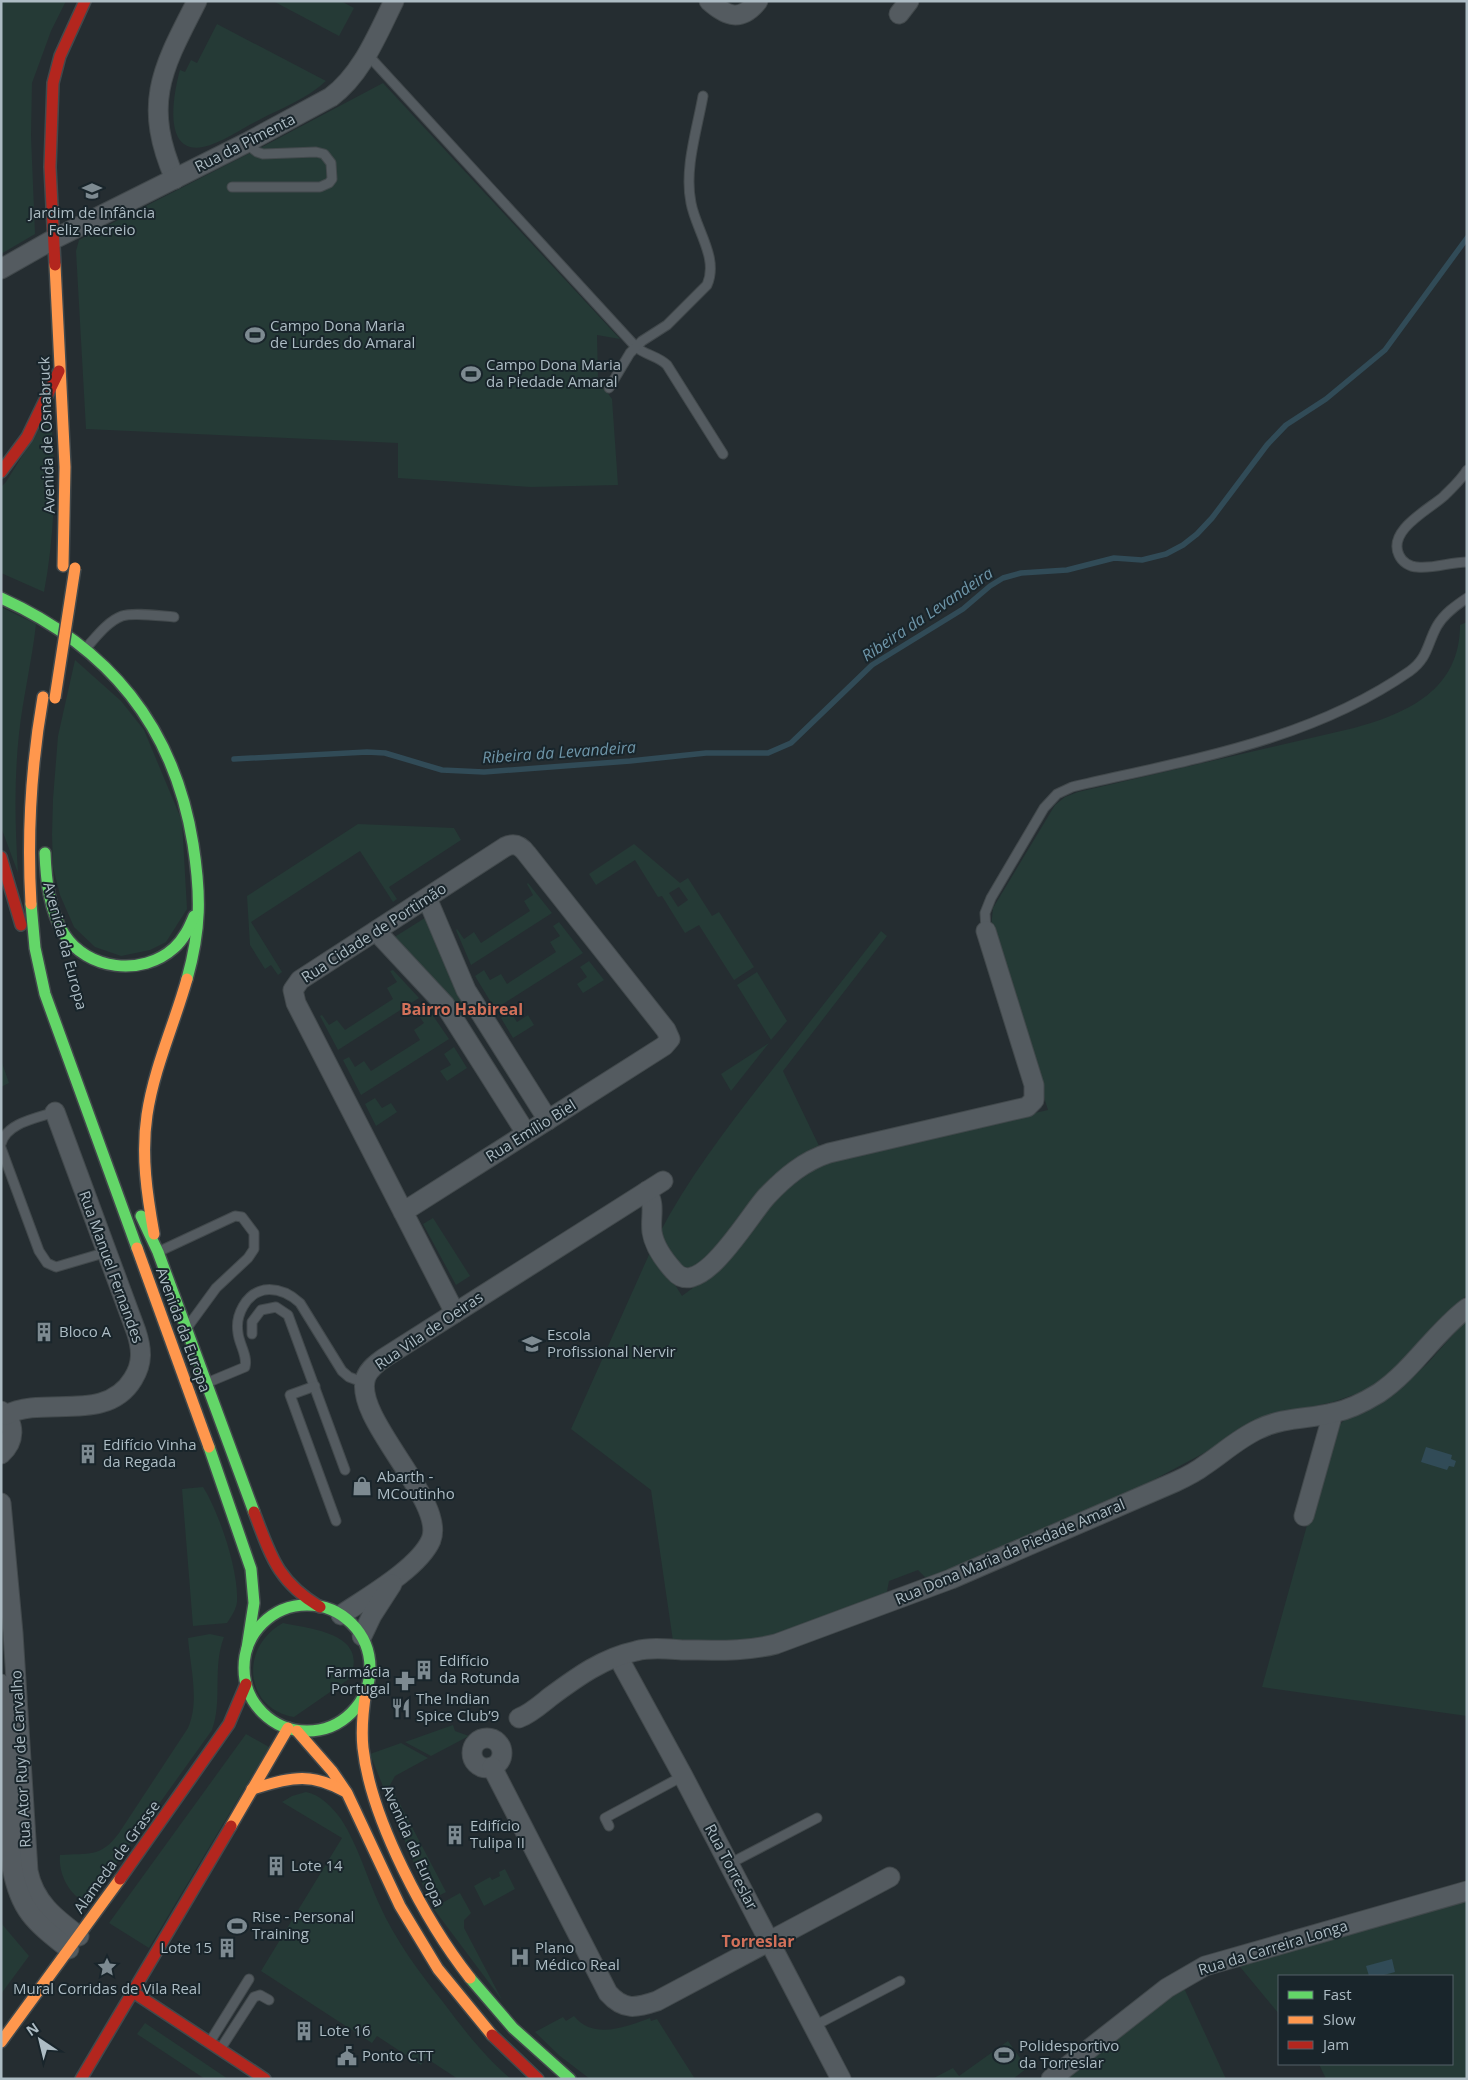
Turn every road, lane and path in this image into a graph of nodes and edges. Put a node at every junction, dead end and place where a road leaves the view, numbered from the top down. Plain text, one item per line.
1 (84, 1) edge
2 (198, 1) edge
3 (394, 1) edge
4 (708, 1) edge
5 (758, 1) edge
6 (367, 54) junction
7 (703, 96) dead end
8 (246, 143) junction
9 (174, 179) junction
10 (232, 187) dead end
11 (54, 239) junction
12 (1, 269) edge
13 (636, 347) junction
14 (60, 368) junction
15 (609, 388) dead end
16 (723, 454) dead end
17 (65, 468) junction
18 (1467, 470) edge
19 (1, 472) edge
20 (75, 527) dead end
21 (1467, 562) edge
22 (75, 564) dead end
23 (62, 571) dead end
24 (1, 598) edge
25 (1467, 598) edge
26 (56, 613) dead end
27 (174, 617) dead end
28 (51, 641) dead end
29 (86, 648) junction
30 (43, 692) dead end
31 (55, 702) dead end
32 (44, 839) dead end
33 (1, 857) edge
34 (30, 871) junction
35 (198, 887) junction
36 (427, 898) junction
37 (986, 930) joint
38 (376, 931) junction
39 (47, 946) dead end
40 (45, 994) junction
41 (659, 1049) joint
42 (55, 1112) joint
43 (548, 1120) junction
44 (526, 1134) junction
45 (1, 1144) edge
46 (1, 1148) edge
47 (663, 1181) dead end
48 (647, 1191) junction
49 (135, 1202) dead end
50 (403, 1212) junction
51 (107, 1252) junction
52 (158, 1252) junction
53 (1467, 1308) edge
54 (455, 1313) junction
55 (186, 1330) junction
56 (252, 1334) dead end
57 (206, 1383) junction
58 (365, 1383) junction
59 (315, 1386) junction
60 (4, 1413) edge
61 (1334, 1413) junction
62 (4, 1451) edge
63 (1, 1469) edge
64 (345, 1470) dead end
65 (1, 1503) edge
66 (1304, 1516) dead end
67 (336, 1521) dead end
68 (397, 1577) junction
69 (320, 1607) junction
70 (341, 1615) junction
71 (362, 1636) junction
72 (247, 1648) junction
73 (618, 1657) junction
74 (246, 1684) junction
75 (1, 1686) edge
76 (366, 1691) junction
77 (518, 1718) dead end
78 (292, 1729) junction
79 (492, 1767) dead end
80 (683, 1776) junction
81 (252, 1789) junction
82 (347, 1793) junction
83 (817, 1818) dead end
84 (610, 1826) dead end
85 (729, 1864) junction
86 (890, 1877) dead end
87 (1467, 1891) edge
88 (770, 1941) junction
89 (74, 1942) junction
90 (248, 1979) dead end
91 (900, 1980) dead end
92 (134, 1992) junction
93 (268, 2000) dead end
94 (814, 2026) junction
95 (1, 2042) edge
96 (210, 2042) junction
97 (220, 2049) junction
98 (81, 2079) edge
99 (265, 2079) edge
100 (538, 2079) edge
101 (570, 2079) edge
102 (841, 2079) edge
103 (1051, 2079) edge

1 - 11 main road, Avenida de Osnabruck
2 - 9 street
3 - 6 street, Rua da Pimenta
4 - 5 street
6 - 8 street, Rua da Pimenta
6 - 13 lane
7 - 13 lane
8 - 9 street, Rua da Pimenta
8 - 10 lane
9 - 11 street, Rua da Pimenta
11 - 12 street, Rua da Pimenta
11 - 14 main road, Avenida de Osnabruck
13 - 15 lane
13 - 16 lane
14 - 17 main road, Avenida de Osnabruck
14 - 19 main road
17 - 20 main road
17 - 23 main road, Avenida de Osnabruck
18 - 21 lane
22 - 31 main road, bridge
24 - 29 main road
25 - 37 lane
26 - 28 main road
27 - 29 lane
29 - 35 main road
30 - 34 main road
32 - 35 main road
33 - 40 main road
34 - 39 main road, Avenida da Europa
34 - 40 main road, Avenida da Europa
35 - 52 main road
36 - 38 street, Rua Cidade de Portimão
36 - 41 street, Rua Cidade de Portimão
36 - 43 street
37 - 48 street
38 - 44 street
38 - 50 street, Rua Cidade de Portimão
40 - 72 main road, Avenida da Europa
41 - 43 street, Rua Emílio Biel
42 - 45 lane
42 - 51 street, Rua Manuel Fernandes
43 - 44 street, Rua Emílio Biel
44 - 50 street, Rua Emílio Biel
46 - 51 lane
47 - 48 street, Rua Vila de Oeiras
48 - 54 street, Rua Vila de Oeiras
49 - 52 main road, Avenida da Europa
50 - 54 street, Rua Cidade de Portimão
51 - 60 street, Rua Manuel Fernandes
52 - 55 main road, Avenida da Europa
52 - 55 lane
53 - 61 street, Rua Dona Maria da Piedade Amaral
54 - 58 street, Rua Vila de Oeiras
55 - 57 main road, Avenida da Europa
56 - 59 lane
57 - 58 lane
57 - 69 main road, Avenida da Europa
58 - 68 street, Rua Vila de Oeiras
59 - 64 lane
59 - 67 lane
60 - 62 street
61 - 66 street
61 - 73 street, Rua Dona Maria da Piedade Amaral
62 - 63 street
65 - 89 street, Rua Ator Ruy de Carvalho
68 - 70 street
68 - 71 street
69 - 70 main road
69 - 72 main road
70 - 71 main road
71 - 76 main road
72 - 74 main road
73 - 77 street, Rua Dona Maria da Piedade Amaral
73 - 80 street, Rua Torreslar
74 - 78 main road
74 - 89 main road, Alameda de Grasse
75 - 89 street, Rua Ator Ruy de Carvalho
76 - 78 main road
76 - 101 main road, Avenida da Europa
78 - 81 main road
78 - 82 main road
79 - 88 street
80 - 84 lane
80 - 85 street, Rua Torreslar
81 - 82 main road
81 - 92 main road
82 - 100 main road
83 - 85 lane
85 - 88 street, Rua Torreslar
86 - 88 street
87 - 103 street, Rua da Carreira Longa
88 - 94 street, Rua Torreslar
89 - 95 main road, Alameda de Grasse
90 - 96 lane
91 - 94 lane
92 - 96 main road
92 - 98 main road
93 - 97 lane
94 - 102 street, Rua Torreslar
96 - 97 main road
97 - 99 main road

